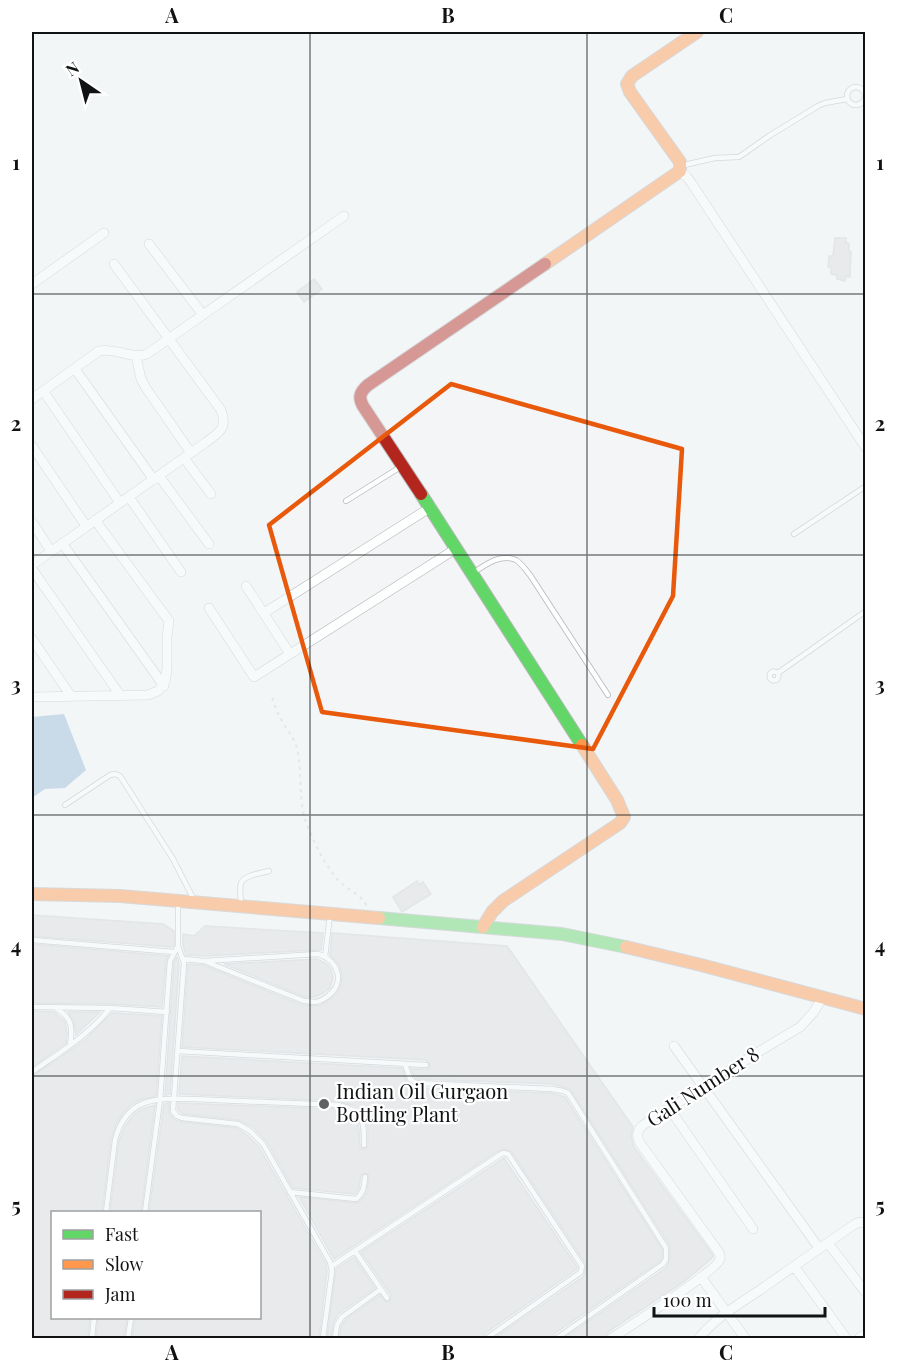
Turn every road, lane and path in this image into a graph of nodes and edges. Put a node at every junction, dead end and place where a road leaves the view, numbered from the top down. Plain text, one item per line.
1 (697, 32) edge
2 (847, 99) junction
3 (680, 168) junction
4 (344, 216) dead end
5 (104, 233) dead end
6 (149, 244) dead end
7 (114, 264) dead end
8 (32, 284) edge
9 (203, 315) junction
10 (169, 339) junction
11 (136, 356) junction
12 (75, 369) junction
13 (44, 392) junction
14 (32, 399) edge
15 (862, 435) edge
16 (32, 446) edge
17 (866, 448) edge
18 (188, 455) junction
19 (403, 465) junction
20 (157, 478) junction
21 (866, 486) edge
22 (211, 494) dead end
23 (129, 497) junction
24 (346, 501) dead end
25 (120, 503) junction
26 (431, 507) junction
27 (95, 520) junction
28 (32, 522) edge
29 (86, 526) junction
30 (794, 534) dead end
31 (62, 543) junction
32 (208, 544) dead end
33 (457, 548) junction
34 (51, 551) junction
35 (32, 567) edge
36 (181, 572) dead end
37 (473, 573) junction
38 (246, 586) dead end
39 (209, 608) dead end
40 (866, 611) edge
41 (264, 614) junction
42 (32, 639) edge
43 (290, 654) junction
44 (778, 674) dead end
45 (164, 686) junction
46 (120, 695) junction
47 (608, 695) dead end
48 (71, 696) junction
49 (32, 697) edge
50 (272, 698) dead end
51 (65, 805) dead end
52 (269, 871) dead end
53 (32, 894) edge
54 (178, 900) junction
55 (195, 902) junction
56 (241, 907) junction
57 (330, 915) junction
58 (370, 918) junction
59 (483, 927) junction
60 (32, 940) edge
61 (178, 946) junction
62 (174, 952) junction
63 (326, 957) junction
64 (183, 958) junction
65 (204, 961) junction
66 (823, 997) junction
67 (32, 1007) edge
68 (55, 1007) junction
69 (110, 1008) junction
70 (866, 1009) edge
71 (167, 1012) junction
72 (70, 1045) junction
73 (674, 1046) dead end
74 (178, 1051) junction
75 (405, 1064) junction
76 (426, 1065) dead end
77 (32, 1072) edge
78 (703, 1086) junction
79 (174, 1098) junction
80 (160, 1100) junction
81 (669, 1108) junction
82 (364, 1145) dead end
83 (365, 1177) dead end
84 (290, 1192) junction
85 (106, 1211) edge
86 (145, 1211) edge
87 (866, 1223) edge
88 (753, 1229) dead end
89 (824, 1246) junction
90 (355, 1251) junction
91 (332, 1266) junction
92 (794, 1266) junction
93 (701, 1277) junction
94 (381, 1289) junction
95 (866, 1293) edge
96 (387, 1298) dead end
97 (727, 1313) junction
98 (94, 1319) edge
99 (131, 1319) edge
100 (866, 1334) edge
101 (92, 1338) edge
102 (128, 1338) edge
103 (323, 1338) edge
104 (335, 1338) edge
105 (487, 1338) edge
106 (557, 1338) edge
107 (612, 1338) edge
108 (699, 1338) edge
109 (745, 1338) edge
110 (846, 1338) edge
111 (860, 1338) edge

1 - 3 street
2 - 2 lane
2 - 3 lane
3 - 15 street
3 - 19 street
4 - 9 street
5 - 8 street
6 - 9 street
7 - 10 street
9 - 10 street
10 - 11 street
10 - 18 street
11 - 12 street
11 - 18 street
12 - 13 street
12 - 20 street
13 - 14 street
13 - 25 street
15 - 17 street
16 - 29 street
18 - 20 street
18 - 22 street
19 - 24 lane
19 - 26 street
20 - 23 street
20 - 32 street
21 - 30 lane
23 - 25 street
23 - 36 street
25 - 27 street
26 - 33 street
26 - 41 street
27 - 29 street
27 - 45 street
28 - 34 street
29 - 31 street
31 - 34 street
31 - 45 street
33 - 37 street
33 - 43 street
34 - 35 street
35 - 46 street
37 - 47 lane
37 - 59 street
38 - 41 street
39 - 43 street
40 - 44 lane
41 - 43 street
42 - 48 street
45 - 46 street
46 - 48 street
48 - 49 street
50 - 58 path
51 - 55 lane
52 - 56 lane
53 - 54 street
54 - 55 street
54 - 61 lane
55 - 56 street
56 - 57 street
57 - 58 street
57 - 63 lane
58 - 59 street
59 - 66 street
60 - 62 lane
61 - 62 lane
61 - 64 lane
62 - 71 lane
63 - 65 lane
63 - 65 lane
64 - 65 lane
64 - 74 lane
66 - 70 street
66 - 78 street, Gali Number 8
67 - 68 lane
68 - 69 lane
68 - 72 lane
69 - 71 lane
69 - 72 lane
71 - 80 lane
72 - 77 lane
73 - 78 street
74 - 75 lane
74 - 79 lane
75 - 76 lane
75 - 106 lane
78 - 81 street, Gali Number 8
78 - 89 street
79 - 80 lane
79 - 82 lane
79 - 84 lane
80 - 85 lane
80 - 86 lane
81 - 88 street
81 - 93 street, Gali Number 8
83 - 84 lane
84 - 91 lane
87 - 89 street
89 - 92 street
89 - 95 street
90 - 91 lane
90 - 94 lane
90 - 105 lane
91 - 103 lane
92 - 97 street
92 - 110 street
93 - 97 street
93 - 107 street, Gali Number 8
94 - 96 lane
94 - 104 lane
97 - 108 street
97 - 109 street
98 - 101 lane
99 - 102 lane
100 - 111 street

